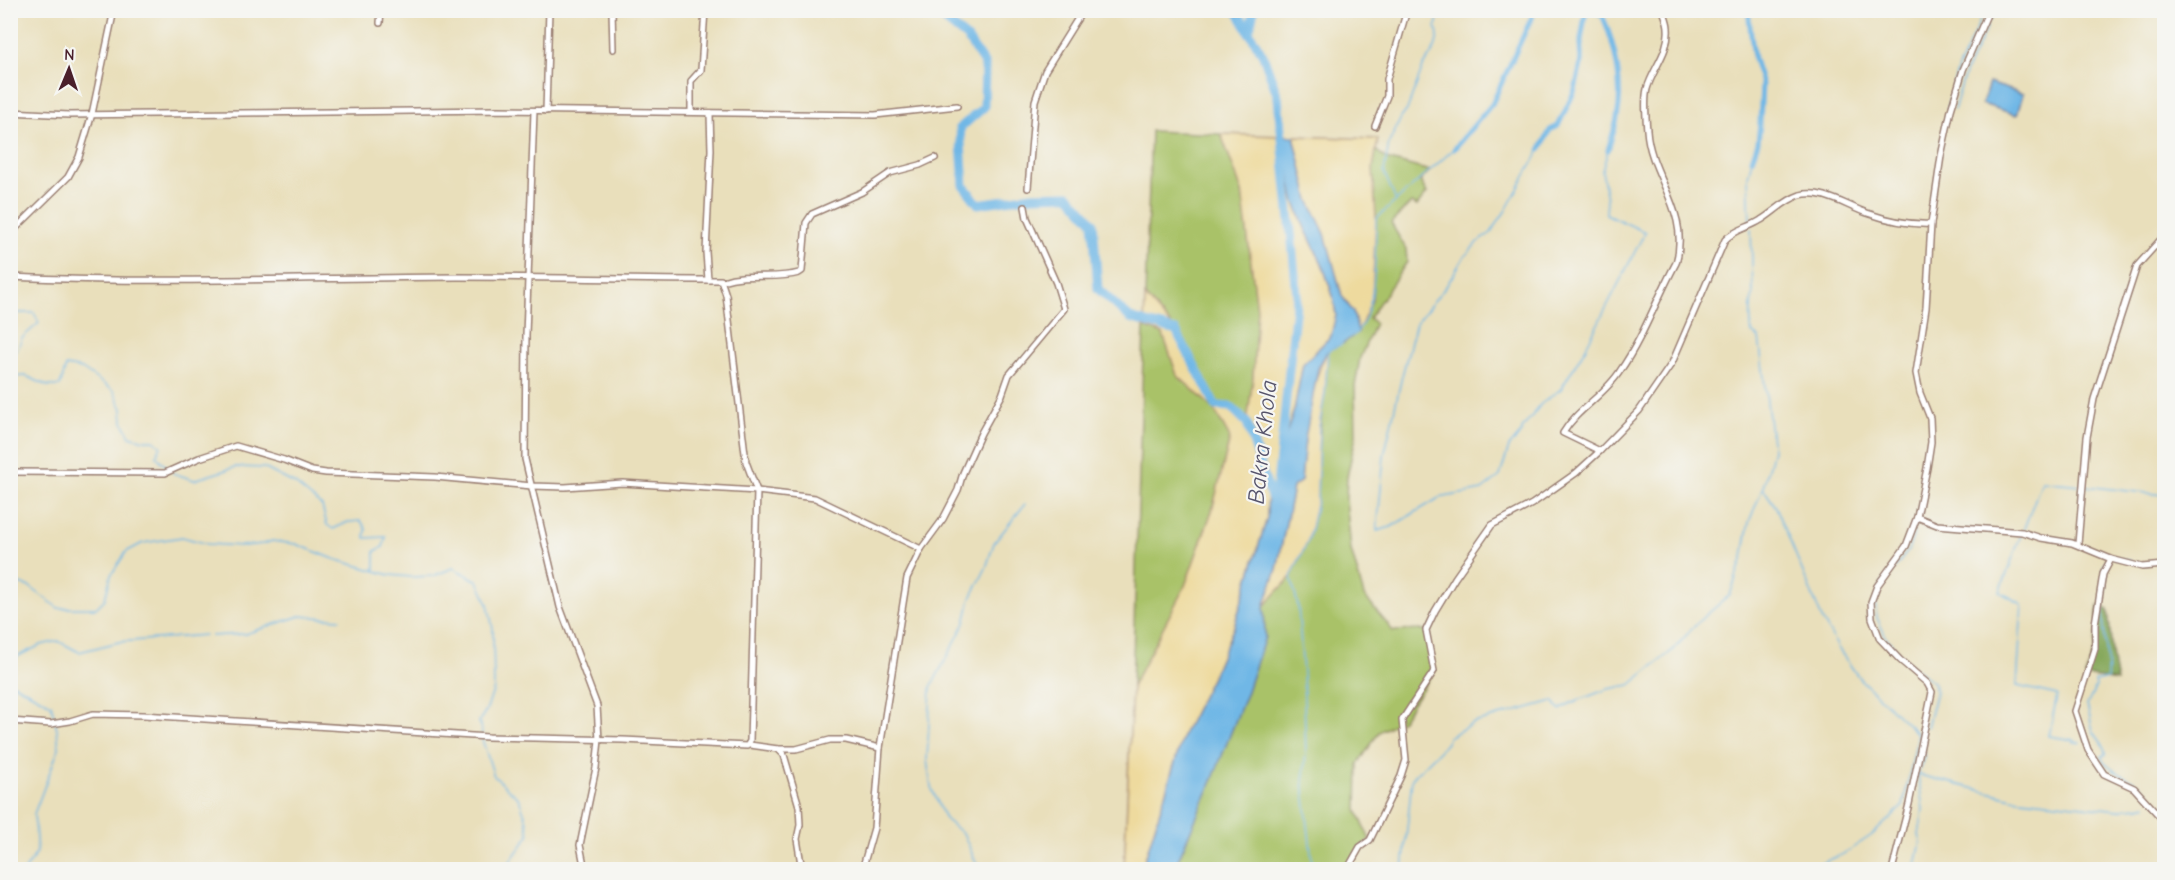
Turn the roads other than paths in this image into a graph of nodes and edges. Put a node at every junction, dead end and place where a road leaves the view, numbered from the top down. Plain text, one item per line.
1 (114, 10) edge
2 (381, 10) edge
3 (549, 10) edge
4 (612, 10) edge
5 (705, 10) edge
6 (1083, 10) edge
7 (1407, 10) edge
8 (1663, 10) edge
9 (1989, 10) edge
10 (380, 23) dead end
11 (613, 49) dead end
12 (957, 106) dead end
13 (534, 111) junction
14 (546, 111) junction
15 (10, 112) edge
16 (691, 112) junction
17 (92, 114) junction
18 (710, 114) junction
19 (1375, 126) dead end
20 (935, 158) dead end
21 (1028, 188) dead end
22 (1024, 207) dead end
23 (10, 214) edge
24 (1931, 224) junction
25 (12, 232) edge
26 (2164, 236) edge
27 (10, 277) edge
28 (528, 277) junction
29 (708, 280) junction
30 (723, 281) junction
31 (1600, 451) junction
32 (10, 472) edge
33 (532, 486) junction
34 (757, 491) junction
35 (1917, 518) junction
36 (2078, 544) junction
37 (921, 549) junction
38 (2111, 559) junction
39 (2164, 565) edge
40 (10, 721) edge
41 (599, 740) junction
42 (750, 745) junction
43 (880, 748) junction
44 (778, 749) junction
45 (2164, 821) edge
46 (585, 870) edge
47 (802, 870) edge
48 (862, 870) edge
49 (1347, 870) edge
50 (1892, 870) edge

1 - 17 street
2 - 10 street
3 - 14 street
4 - 11 street
5 - 16 street
6 - 21 street
7 - 19 street
8 - 31 street
9 - 24 street
12 - 18 street
13 - 14 street
13 - 17 street
13 - 28 street
14 - 16 street
15 - 17 street
16 - 18 street
17 - 25 street
18 - 29 street
20 - 30 street
22 - 37 street
23 - 25 street
24 - 31 street
24 - 35 street
26 - 36 street
27 - 28 street
28 - 29 street
28 - 33 street
29 - 30 street
30 - 34 street
31 - 49 street
32 - 33 street
33 - 34 street
33 - 41 street
34 - 37 street
34 - 42 street
35 - 36 street
35 - 50 street
36 - 38 street
37 - 43 street
38 - 39 street
38 - 45 street
40 - 41 street
41 - 42 street
41 - 46 street
42 - 44 street
43 - 44 street
43 - 48 street
44 - 47 street

